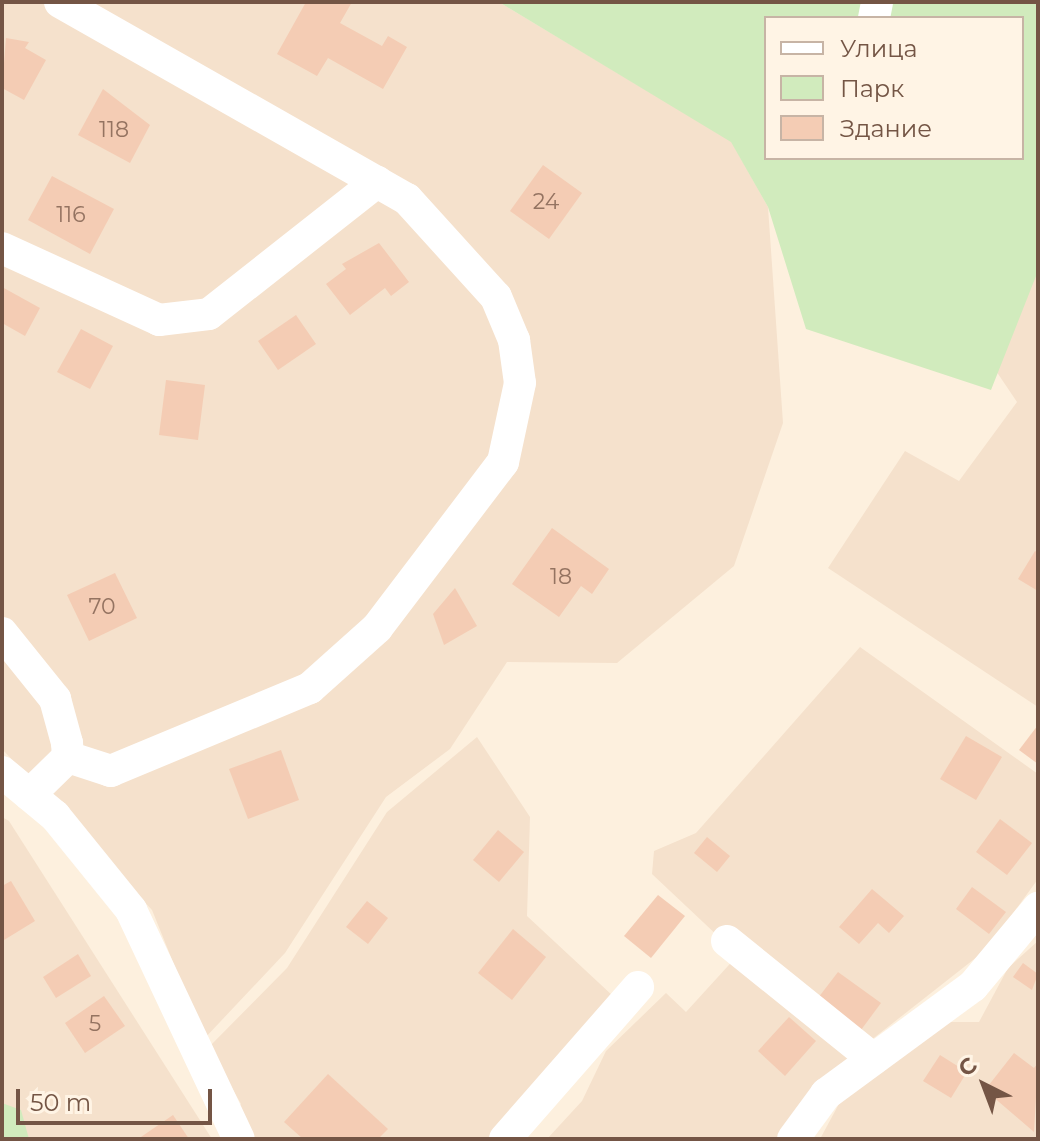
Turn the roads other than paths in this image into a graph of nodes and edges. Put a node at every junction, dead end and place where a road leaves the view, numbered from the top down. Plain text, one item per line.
1 (60, 2) edge
2 (377, 182) junction
3 (2, 248) edge
4 (2, 633) edge
5 (68, 757) junction
6 (2, 772) edge
7 (29, 795) junction
8 (1038, 908) edge
9 (727, 941) dead end
10 (638, 987) dead end
11 (873, 1059) junction
12 (239, 1139) edge
13 (505, 1139) edge
14 (793, 1139) edge

1 - 2 street
2 - 3 street
2 - 5 street
4 - 5 street
5 - 7 street
6 - 7 street
7 - 12 street
8 - 11 street
9 - 11 street
10 - 13 street
11 - 14 street

